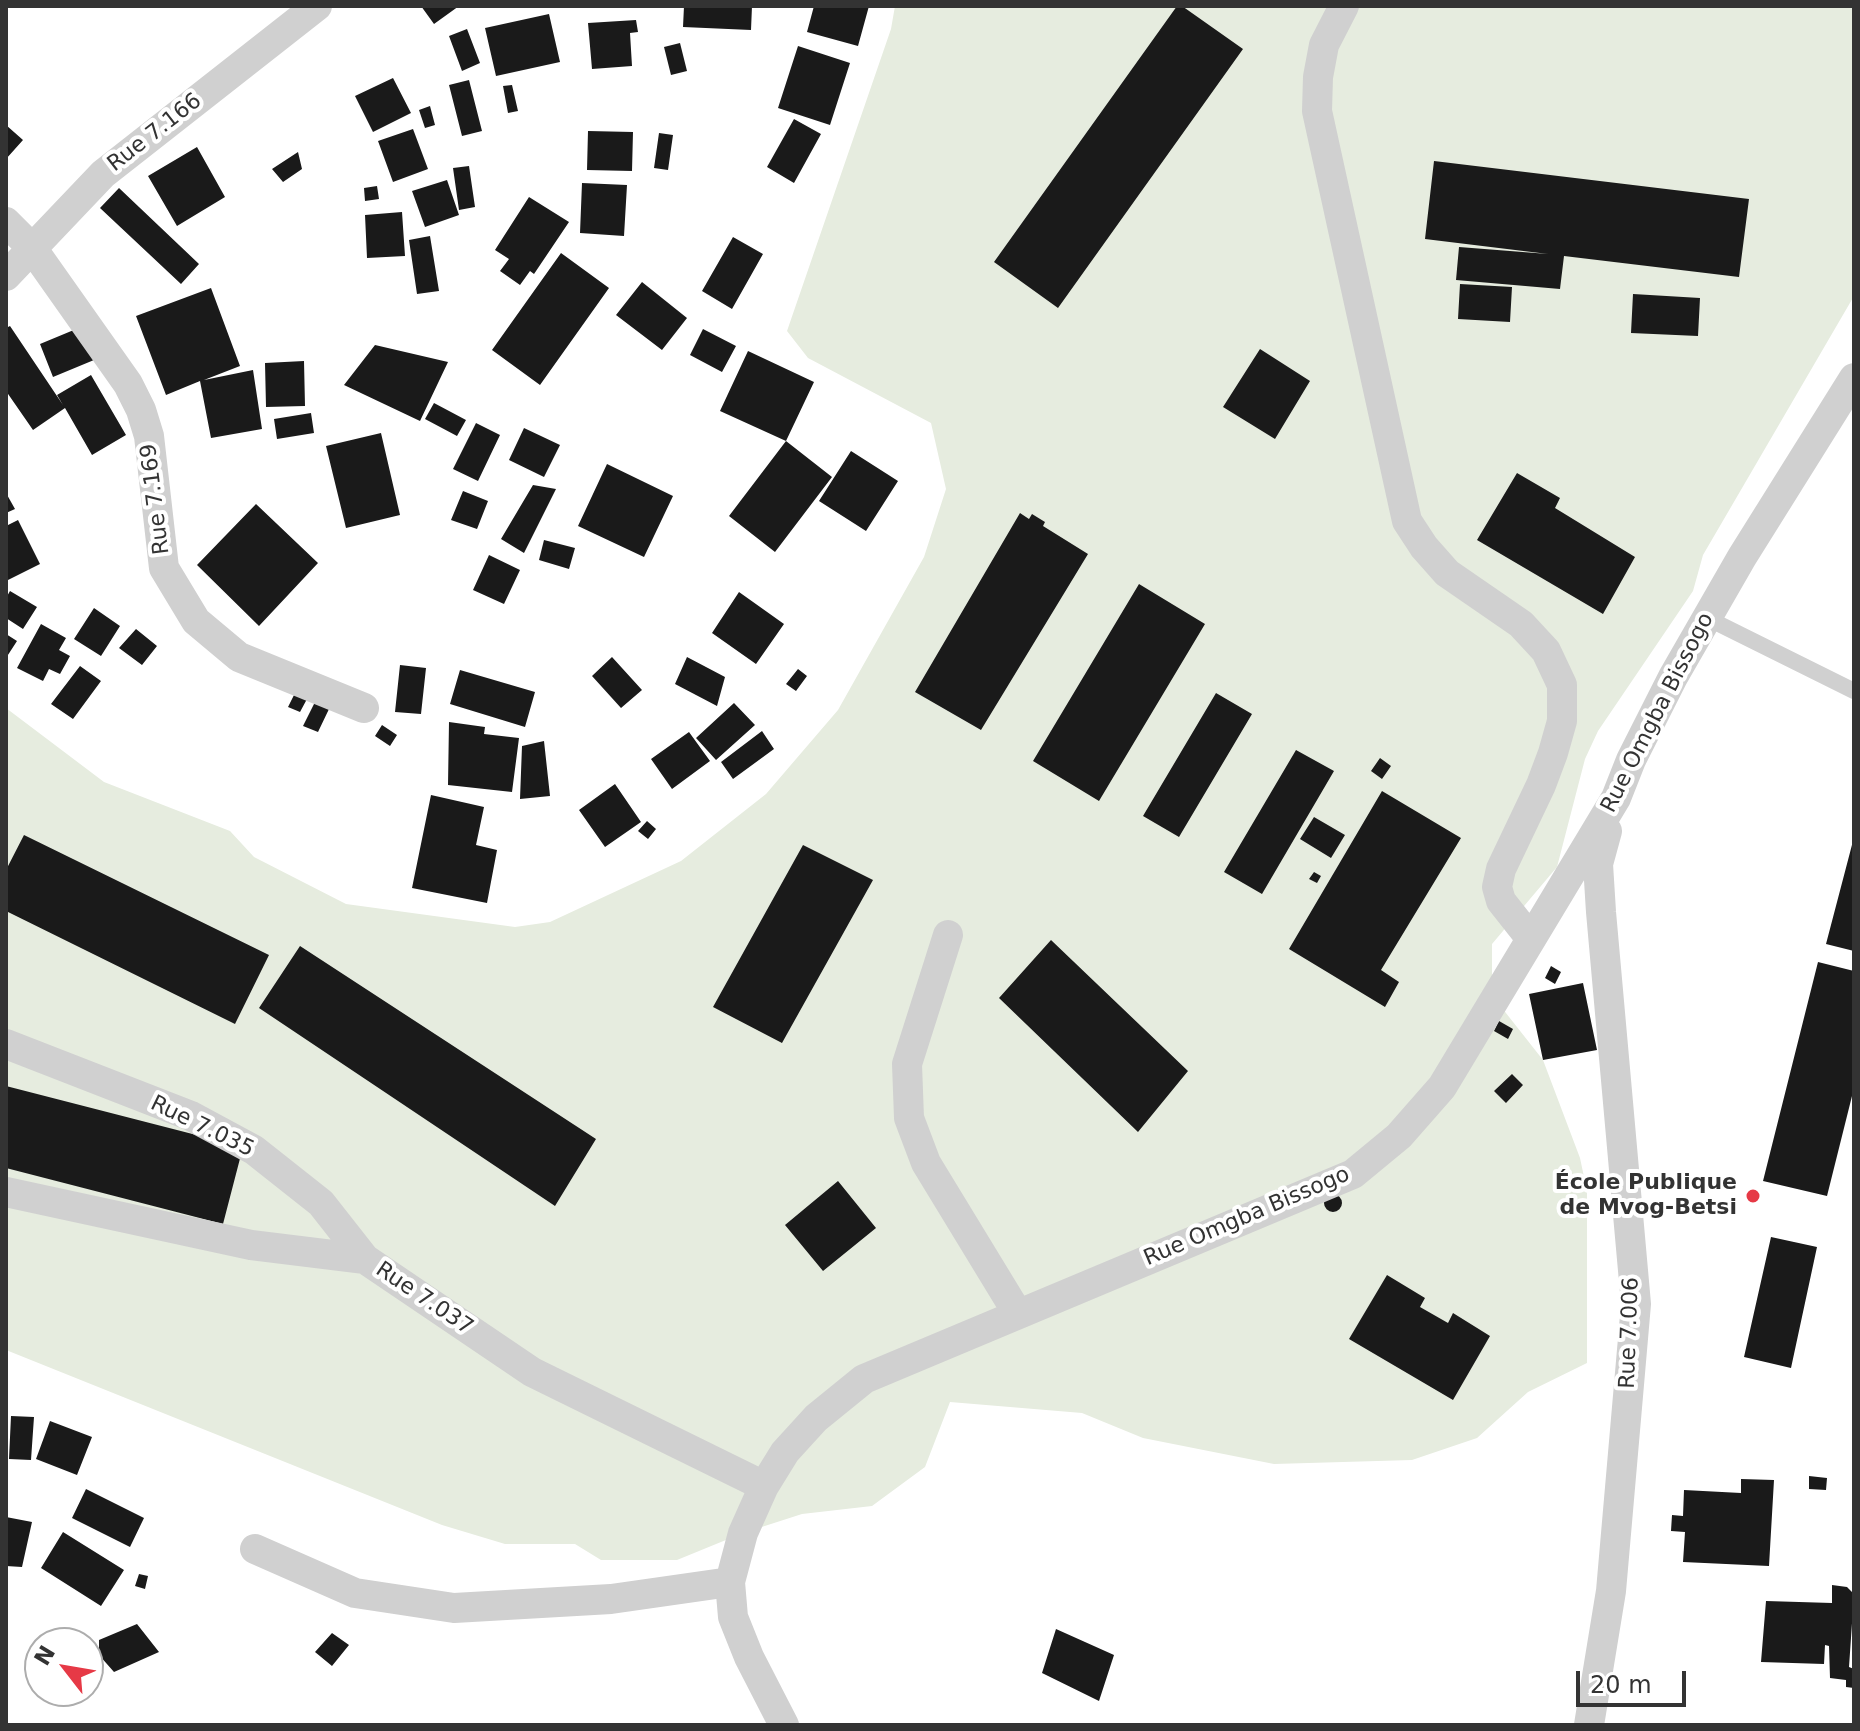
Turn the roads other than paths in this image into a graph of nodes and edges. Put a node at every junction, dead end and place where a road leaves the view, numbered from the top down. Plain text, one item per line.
1 (317, 6) edge
2 (1344, 6) edge
3 (6, 222) edge
4 (32, 248) junction
5 (6, 276) edge
6 (1854, 378) edge
7 (1707, 618) junction
8 (1854, 691) edge
9 (364, 708) dead end
10 (1616, 798) junction
11 (948, 935) dead end
12 (1531, 939) junction
13 (6, 1044) edge
14 (6, 1192) edge
15 (365, 1259) junction
16 (1018, 1314) junction
17 (764, 1486) junction
18 (255, 1549) dead end
19 (730, 1582) junction
20 (784, 1725) edge
21 (1589, 1725) edge

1 - 4 street, Rue 7.166
2 - 12 street
3 - 4 street, Rue 7.169
4 - 5 street, Rue 7.166
4 - 9 street, Rue 7.169
6 - 7 street, Rue Omgba Bissogo
7 - 8 lane
7 - 10 street, Rue Omgba Bissogo
10 - 12 street, Rue Omgba Bissogo
10 - 21 street, Rue 7.006
11 - 16 street
12 - 16 street, Rue Omgba Bissogo
13 - 15 street, Rue 7.035
14 - 15 street, Rue 7.037
15 - 17 street, Rue 7.037
16 - 17 street, Rue Omgba Bissogo
17 - 19 street, Rue Omgba Bissogo
18 - 19 street
19 - 20 street, Rue Omgba Bissogo

